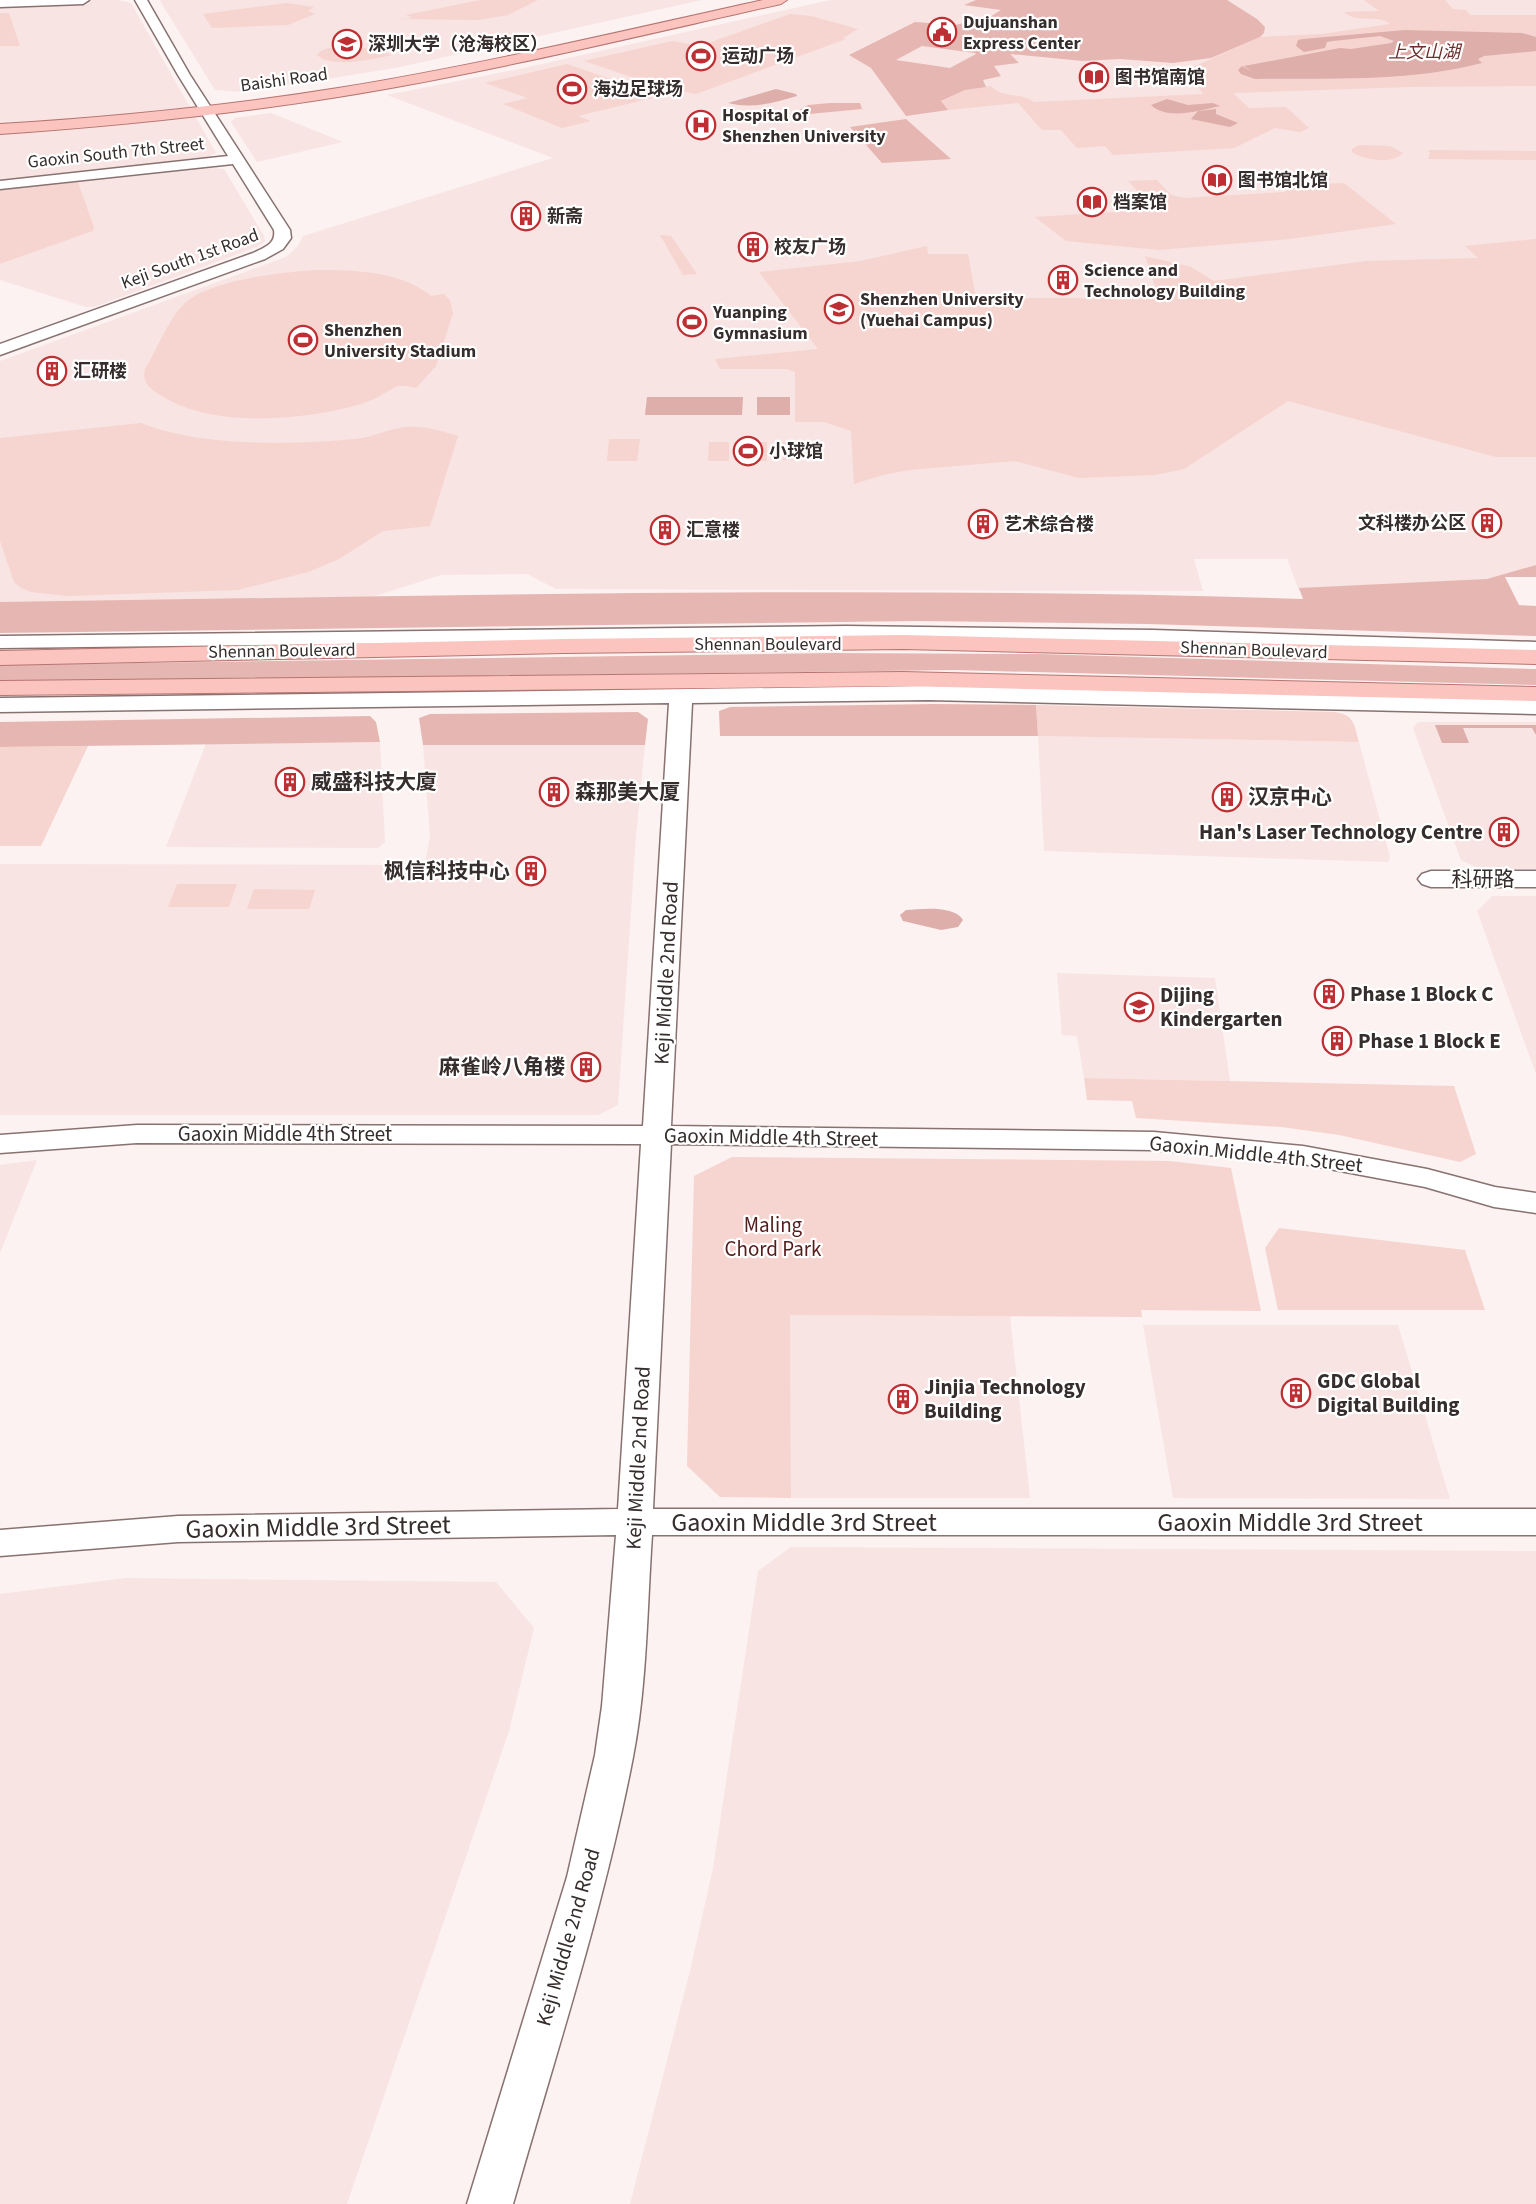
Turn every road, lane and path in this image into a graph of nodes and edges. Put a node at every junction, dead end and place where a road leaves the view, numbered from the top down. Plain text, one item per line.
1 (31, 0) edge
2 (83, 0) edge
3 (141, 0) edge
4 (754, 0) edge
5 (781, 0) edge
6 (0, 1) edge
7 (192, 89) junction
8 (255, 101) junction
9 (204, 108) junction
10 (154, 113) junction
11 (0, 123) edge
12 (217, 127) junction
13 (0, 129) edge
14 (236, 159) junction
15 (0, 185) edge
16 (5, 346) edge
17 (988, 633) junction
18 (1360, 642) junction
19 (0, 643) edge
20 (689, 644) junction
21 (1454, 645) junction
22 (1536, 648) edge
23 (1244, 650) junction
24 (240, 652) junction
25 (1536, 656) edge
26 (0, 658) edge
27 (1172, 685) junction
28 (232, 686) junction
29 (0, 688) edge
30 (673, 688) junction
31 (928, 693) joint
32 (1050, 694) junction
33 (1536, 694) edge
34 (0, 699) edge
35 (0, 705) edge
36 (1536, 707) edge
37 (1431, 879) dead end
38 (1536, 879) edge
39 (656, 1136) junction
40 (0, 1144) edge
41 (1536, 1203) edge
42 (635, 1522) junction
43 (1536, 1522) edge
44 (0, 1543) edge
45 (490, 2204) edge

1 - 6 main road
2 - 6 main road
3 - 7 main road, Keji South 1st Road
4 - 8 main road, Baishi Road
5 - 8 main road, Baishi Road
7 - 8 main road
7 - 9 main road, Keji South 1st Road
7 - 10 main road
8 - 9 main road, Baishi Road
8 - 12 main road
9 - 10 main road, Baishi Road
9 - 12 main road, Keji South 1st Road
10 - 11 main road, Baishi Road
10 - 12 main road
10 - 13 main road, Baishi Road
12 - 14 main road, Keji South 1st Road
14 - 15 main road, Gaoxin South 7th Street
14 - 16 main road, Keji South 1st Road
17 - 18 main road
17 - 19 main road
17 - 20 main road
18 - 21 main road
18 - 23 main road
19 - 24 main road
20 - 23 main road, Shennan Boulevard
20 - 24 main road, Shennan Boulevard
21 - 22 main road
21 - 25 main road
23 - 25 main road, Shennan Boulevard
24 - 26 main road, Shennan Boulevard
27 - 30 main road, Shennan Boulevard
27 - 32 main road
27 - 33 main road, Shennan Boulevard
28 - 29 main road, Shennan Boulevard
28 - 30 main road, Shennan Boulevard
28 - 34 main road
30 - 31 main road
30 - 35 main road
30 - 39 main road, Keji Middle 2nd Road
31 - 32 main road
32 - 36 main road
37 - 38 main road, 科研路
39 - 40 main road, Gaoxin Middle 4th Street
39 - 41 main road, Gaoxin Middle 4th Street
39 - 42 main road, Keji Middle 2nd Road
42 - 43 main road, Gaoxin Middle 3rd Street
42 - 44 main road, Gaoxin Middle 3rd Street
42 - 45 main road, Keji Middle 2nd Road

